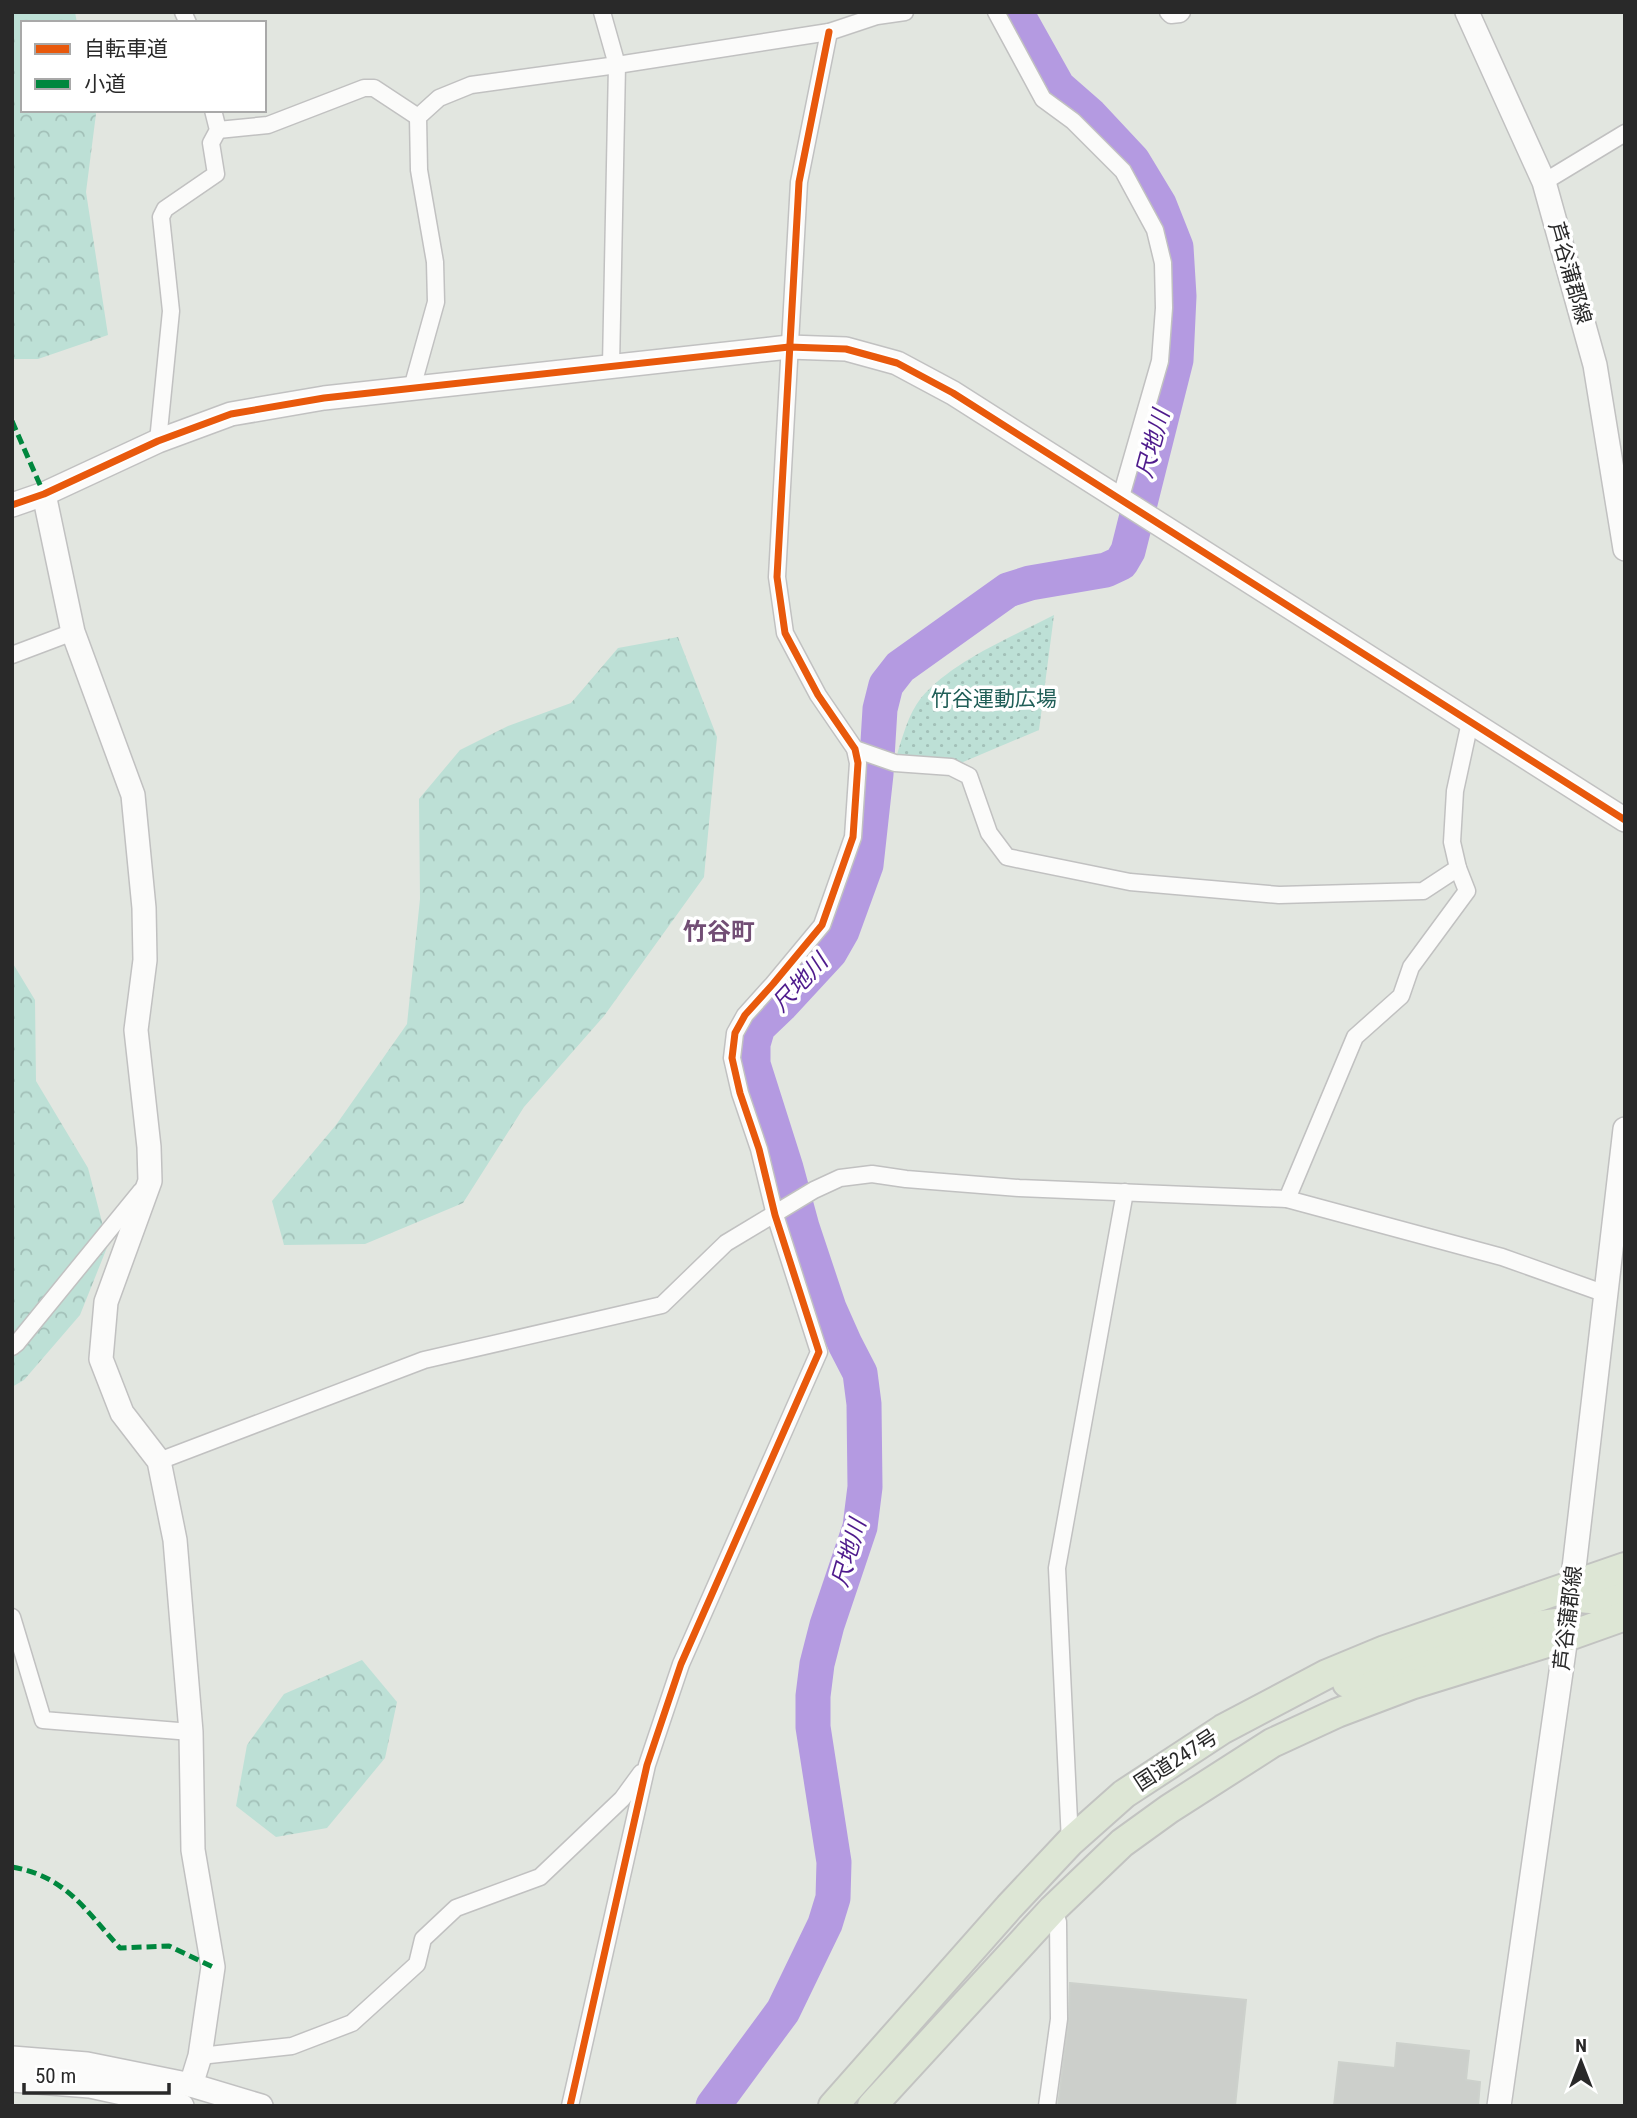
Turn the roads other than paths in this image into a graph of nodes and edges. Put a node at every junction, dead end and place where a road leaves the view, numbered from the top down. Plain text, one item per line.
1 (602, 12) edge
2 (905, 12) edge
3 (996, 12) edge
4 (1168, 12) edge
5 (1182, 12) edge
6 (1467, 12) edge
7 (829, 32) junction
8 (617, 65) junction
9 (214, 112) edge
10 (418, 117) junction
11 (218, 130) junction
12 (1625, 133) edge
13 (1544, 182) junction
14 (789, 347) junction
15 (611, 366) junction
16 (412, 388) junction
17 (158, 441) junction
18 (44, 494) junction
19 (1123, 501) junction
20 (12, 505) edge
21 (1625, 549) edge
22 (73, 632) junction
23 (12, 655) edge
24 (1470, 722) junction
25 (859, 751) junction
26 (1625, 820) edge
27 (1458, 868) junction
28 (1625, 1129) edge
29 (150, 1181) junction
30 (1125, 1192) junction
31 (1287, 1199) junction
32 (778, 1213) junction
33 (1606, 1294) junction
34 (12, 1347) edge
35 (159, 1461) junction
36 (1625, 1567) edge
37 (1572, 1585) junction
38 (1625, 1592) edge
39 (12, 1616) edge
40 (1625, 1616) edge
41 (1566, 1637) junction
42 (1292, 1694) junction
43 (191, 1732) junction
44 (647, 1765) junction
45 (1070, 1842) junction
46 (1053, 1909) junction
47 (200, 2056) junction
48 (12, 2058) edge
49 (12, 2080) edge
50 (186, 2099) edge
51 (261, 2106) edge
52 (570, 2106) edge
53 (833, 2106) edge
54 (872, 2106) edge
55 (1047, 2106) edge
56 (1499, 2106) edge

1 - 8 street
2 - 7 street
3 - 19 street
4 - 5 street
6 - 13 street, 芦谷蒲郡線
7 - 8 street
7 - 14 street
8 - 10 street
8 - 15 street
9 - 11 street
10 - 11 street
10 - 16 street
11 - 17 street
12 - 13 street
13 - 21 street, 芦谷蒲郡線
14 - 15 street
14 - 19 street
14 - 25 street
15 - 16 street
16 - 17 street
17 - 18 street
18 - 20 street
18 - 22 street
19 - 24 street
22 - 23 street
22 - 29 street
24 - 26 street
24 - 27 street
25 - 27 street
25 - 32 street
27 - 31 street
28 - 33 street, 芦谷蒲郡線
29 - 34 street
29 - 35 street
30 - 31 street
30 - 32 street
30 - 45 street
31 - 33 street
32 - 35 street
32 - 44 street
33 - 37 street, 芦谷蒲郡線
35 - 43 street
36 - 37 highway, 国道247号
37 - 38 highway
37 - 41 street, 芦谷蒲郡線
37 - 42 highway, 国道247号
39 - 43 street
40 - 41 highway, 国道247号
41 - 42 highway
41 - 46 highway, 国道247号
41 - 56 street, 芦谷蒲郡線
42 - 45 highway, 国道247号
43 - 47 street
44 - 47 street
44 - 52 street
45 - 53 highway, 国道247号
46 - 54 highway, 国道247号
46 - 55 street
47 - 50 street
48 - 50 street
49 - 50 street
50 - 51 street

